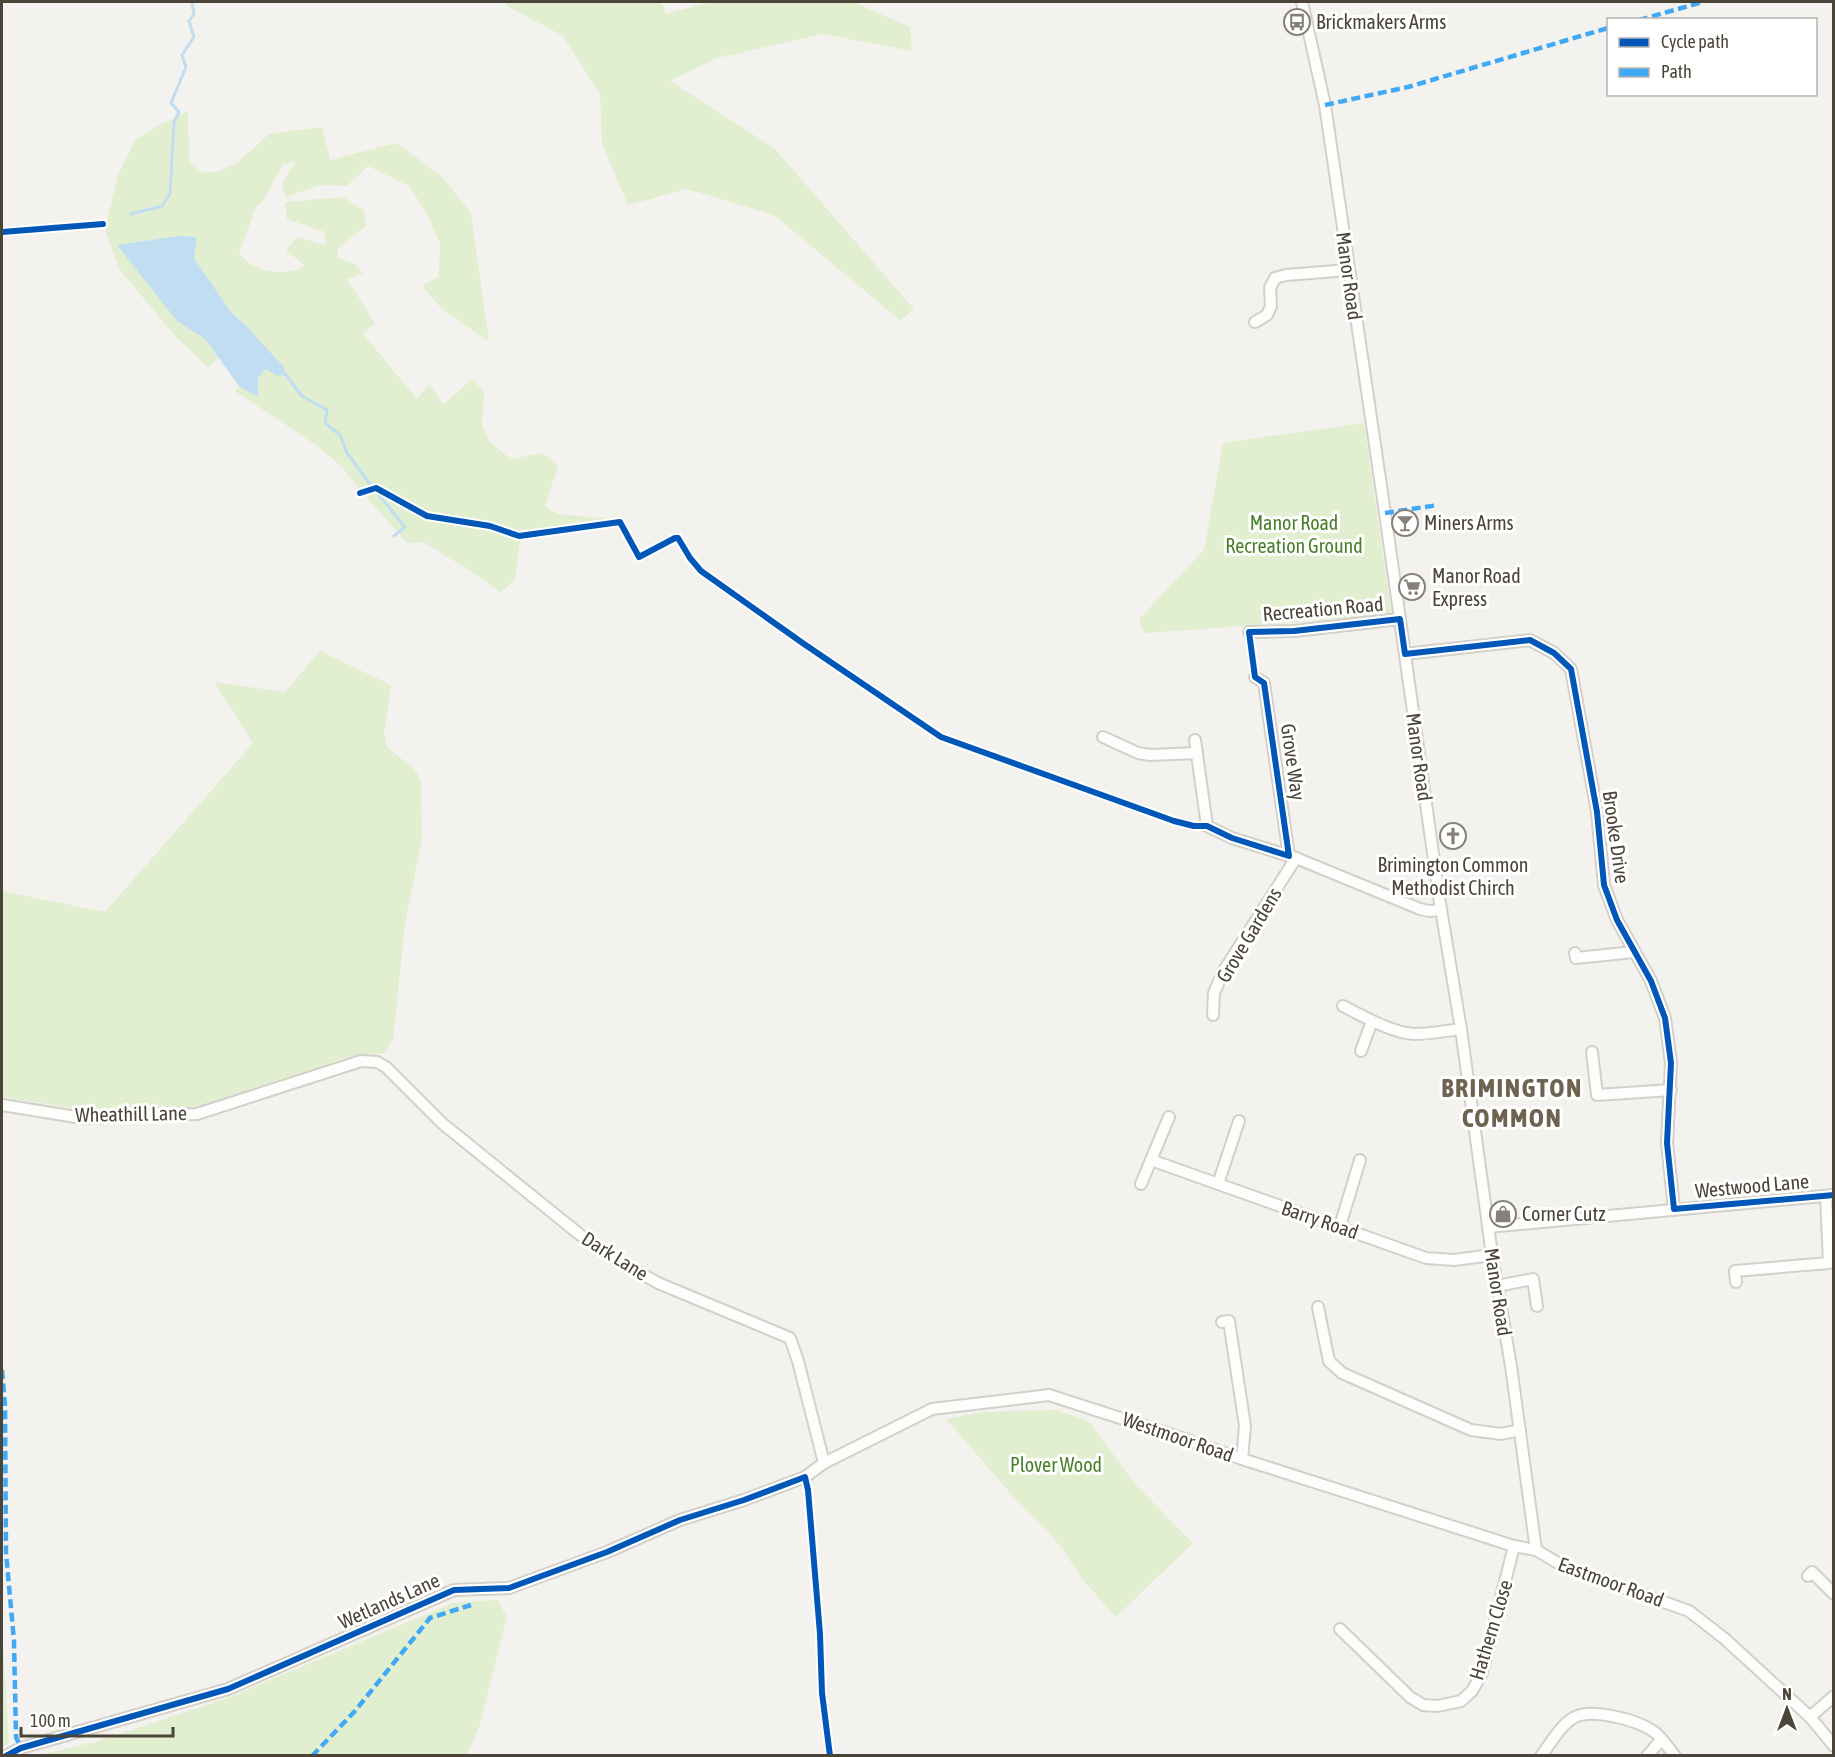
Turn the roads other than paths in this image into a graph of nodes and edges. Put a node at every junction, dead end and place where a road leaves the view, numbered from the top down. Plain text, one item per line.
1 (1302, 2) edge
2 (1348, 270) junction
3 (1255, 322) dead end
4 (1400, 619) junction
5 (1250, 632) dead end
6 (1405, 654) junction
7 (1255, 676) dead end
8 (1103, 737) dead end
9 (1195, 740) dead end
10 (1197, 753) junction
11 (1293, 857) junction
12 (1441, 910) junction
13 (1634, 952) junction
14 (1575, 953) dead end
15 (1343, 1006) dead end
16 (1213, 1015) dead end
17 (1372, 1021) junction
18 (1461, 1029) junction
19 (1361, 1051) dead end
20 (1592, 1052) dead end
21 (361, 1061) joint
22 (1671, 1090) junction
23 (2, 1105) edge
24 (1169, 1117) dead end
25 (1239, 1121) dead end
26 (1151, 1160) junction
27 (1360, 1160) dead end
28 (1141, 1184) dead end
29 (1218, 1184) junction
30 (1830, 1196) edge
31 (1674, 1209) junction
32 (1340, 1226) junction
33 (1488, 1227) junction
34 (1492, 1255) junction
35 (1831, 1263) edge
36 (1736, 1282) dead end
37 (1497, 1286) junction
38 (1537, 1306) dead end
39 (1318, 1307) dead end
40 (1222, 1322) dead end
41 (1520, 1430) junction
42 (1242, 1459) junction
43 (824, 1464) junction
44 (1514, 1546) junction
45 (1536, 1550) junction
46 (1808, 1576) dead end
47 (1833, 1594) edge
48 (1340, 1629) dead end
49 (1833, 1696) edge
50 (1810, 1717) junction
51 (1661, 1740) junction
52 (1833, 1746) edge
53 (6, 1755) edge
54 (1541, 1755) edge
55 (1647, 1755) edge
56 (1675, 1755) edge

1 - 2 street, Manor Road
2 - 3 street
2 - 4 street, Manor Road
4 - 5 street, Recreation Road
4 - 6 street, Manor Road
6 - 12 street, Manor Road
6 - 13 street, Brooke Drive
7 - 11 street, Grove Way
8 - 10 street
9 - 10 street
10 - 11 street
11 - 12 street
11 - 16 street, Grove Gardens
12 - 18 street, Manor Road
13 - 14 street
13 - 22 street, Brooke Drive
15 - 17 street
17 - 18 street
17 - 19 street
18 - 33 street, Manor Road
20 - 22 street
21 - 23 street, Wheathill Lane
21 - 43 street, Dark Lane
22 - 31 street, Brooke Drive
24 - 26 street
25 - 29 street
26 - 28 street
26 - 29 street, Barry Road
27 - 32 street
29 - 32 street, Barry Road
30 - 31 street, Westwood Lane
30 - 35 street
31 - 33 street, Westwood Lane
32 - 34 street, Barry Road
33 - 34 street, Manor Road
34 - 37 street, Manor Road
35 - 36 street
37 - 38 street
37 - 41 street, Manor Road
39 - 41 street
40 - 42 street
41 - 45 street, Manor Road
42 - 43 street, Westmoor Road
42 - 44 street, Westmoor Road
43 - 53 street, Wetlands Lane
44 - 45 street, Westmoor Road
44 - 48 street, Hathern Close
45 - 50 street, Eastmoor Road
46 - 47 street
49 - 50 street
50 - 52 street, Eastmoor Road
51 - 54 street
51 - 55 street
51 - 56 street

